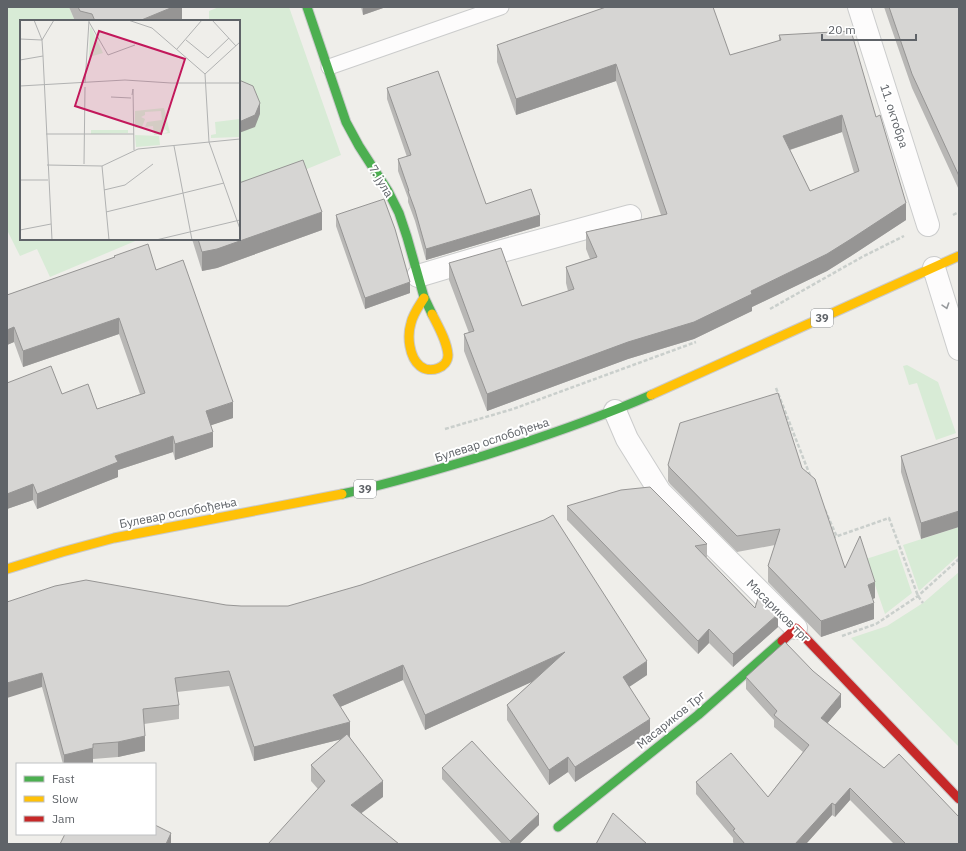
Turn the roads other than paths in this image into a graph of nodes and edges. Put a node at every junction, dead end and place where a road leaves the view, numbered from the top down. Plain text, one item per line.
1 (307, 7) edge
2 (501, 7) edge
3 (859, 7) edge
4 (329, 67) junction
5 (630, 216) dead end
6 (928, 225) road end
7 (959, 256) edge
8 (934, 268) junction
9 (418, 276) junction
10 (424, 298) junction
11 (959, 348) edge
12 (614, 411) junction
13 (7, 569) edge
14 (796, 628) junction
15 (959, 799) edge
16 (558, 827) dead end

1 - 4 street, 7. јула
2 - 4 lane
3 - 6 street, 11. октобра
4 - 9 street, 7. јула
5 - 9 street
7 - 8 street, Булевар ослобођења / 39
8 -> 11 street
8 - 12 street, Булевар ослобођења / 39
9 - 10 street, 7. јула
10 - 10 street, 7. јула
12 - 13 street, Булевар ослобођења / 39
12 - 14 street, Масариков трг
14 - 15 street, Масариков трг
14 - 16 street, Масариков Трг

